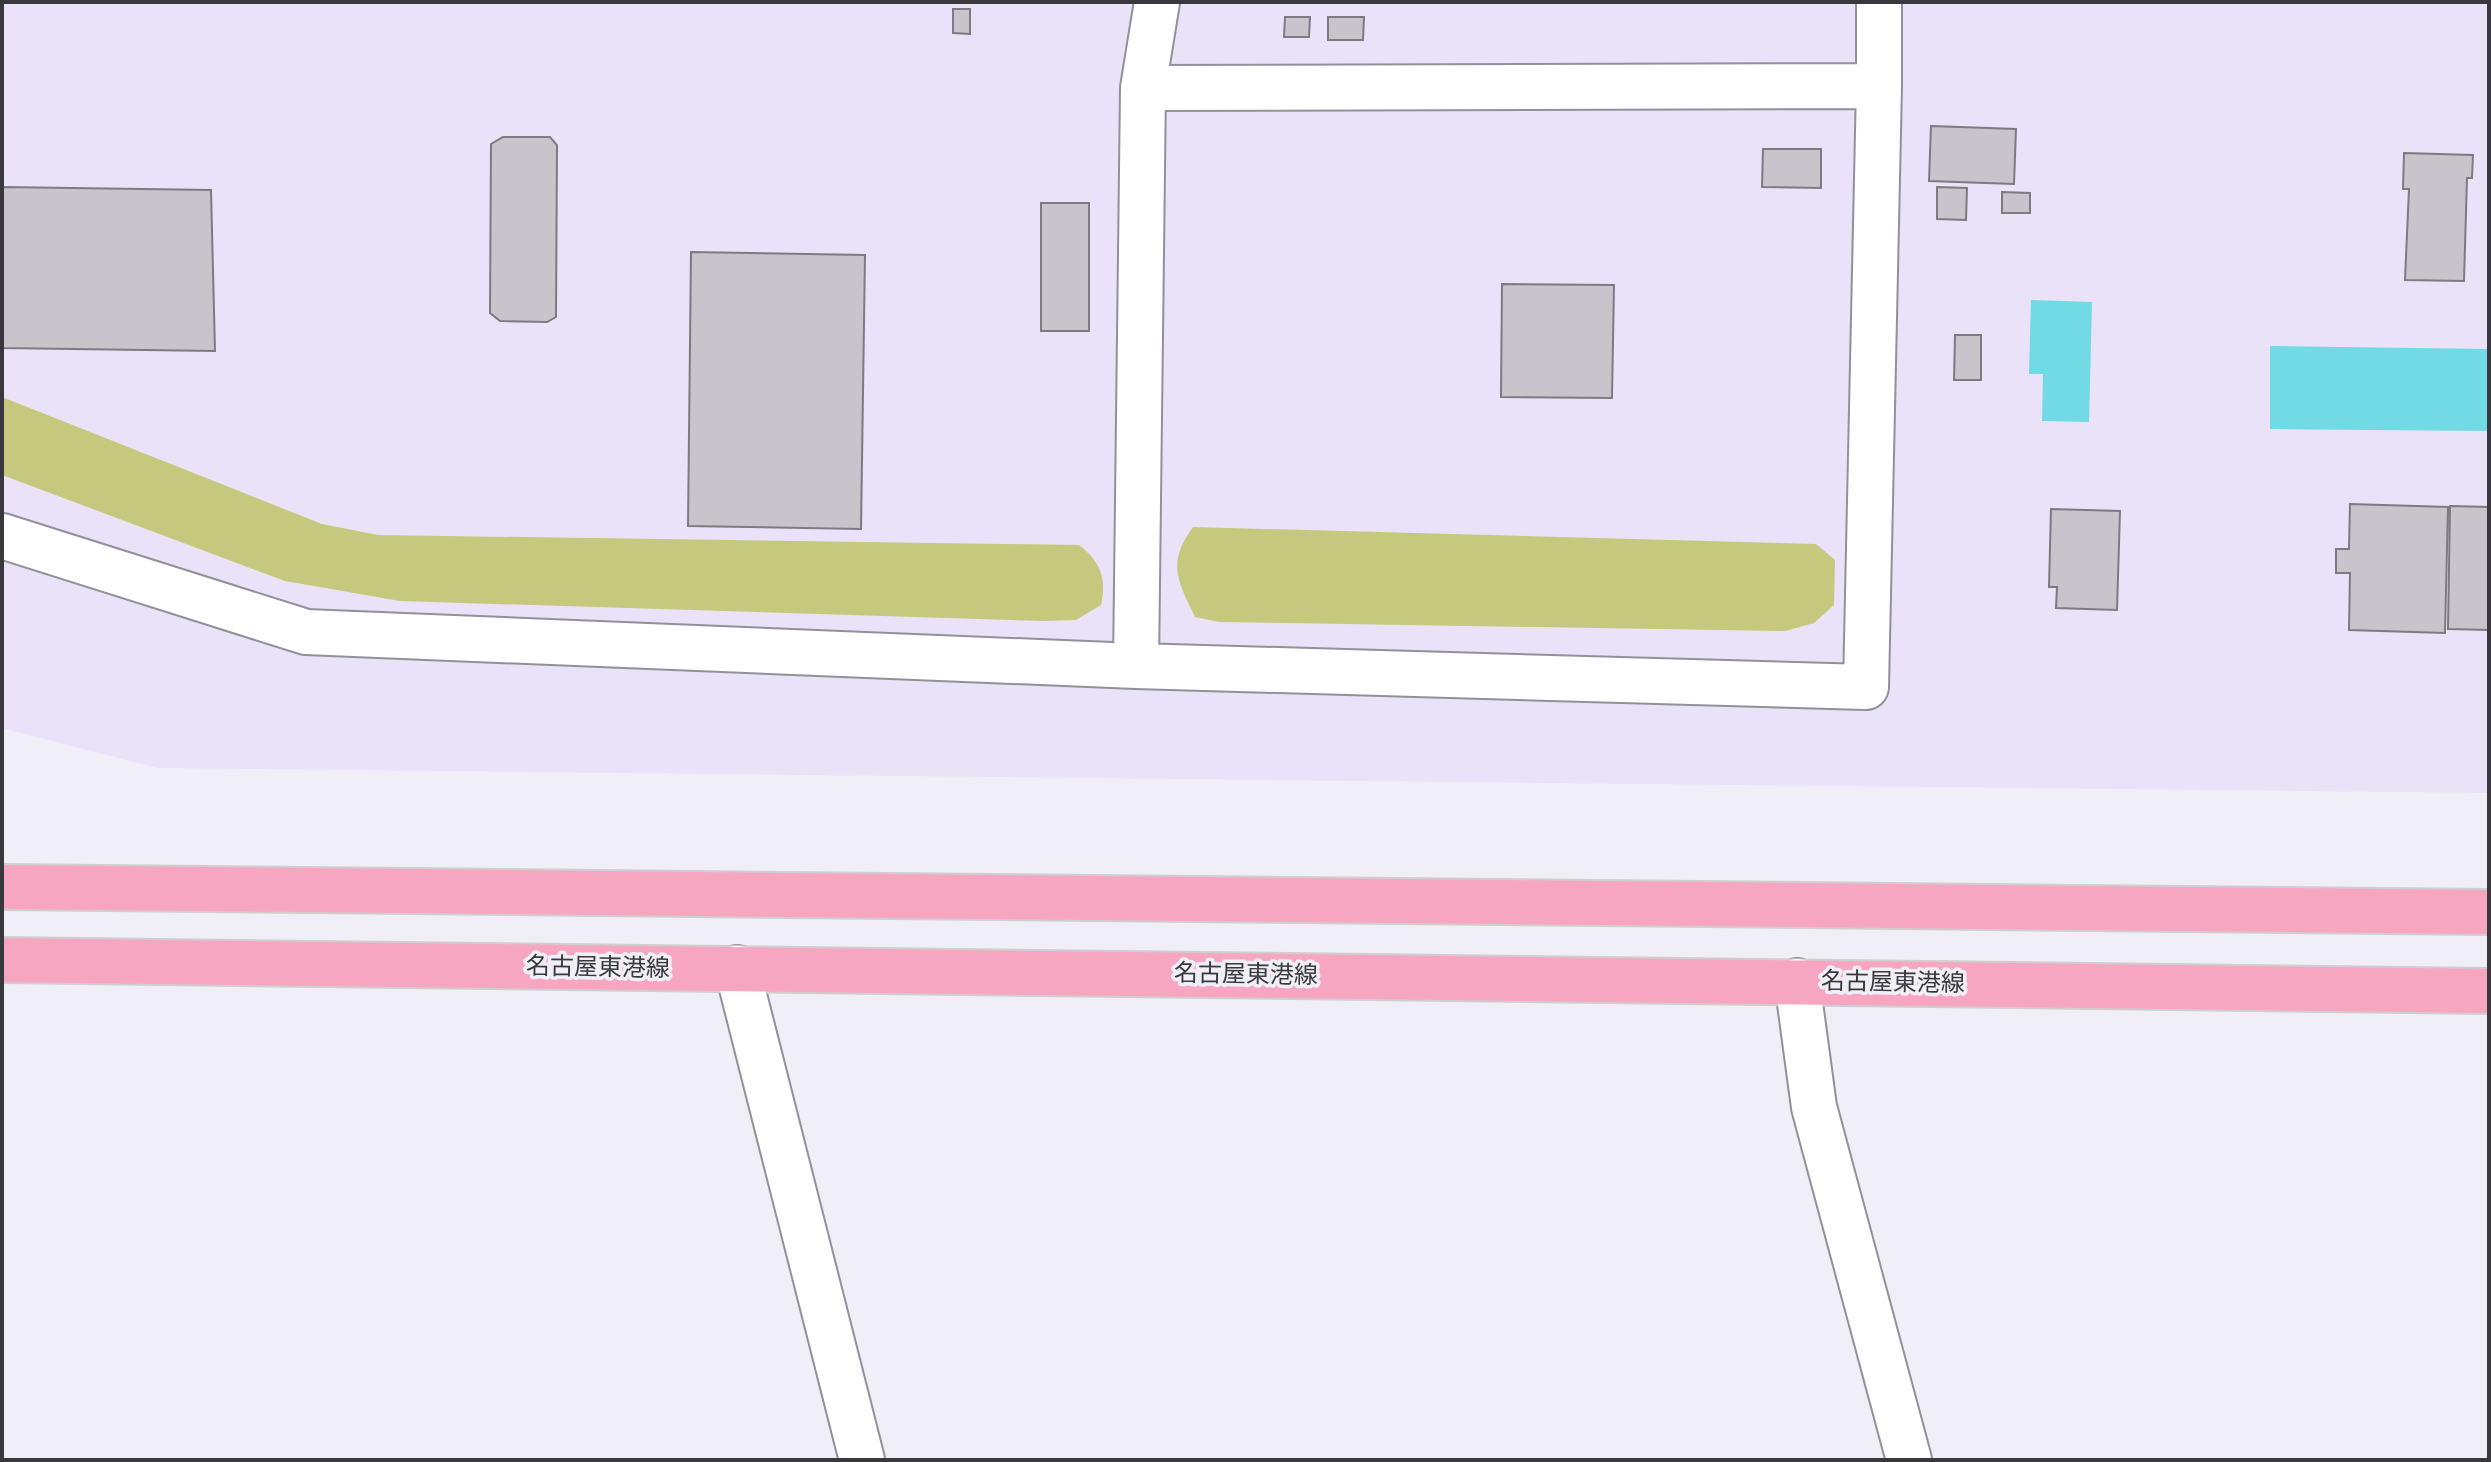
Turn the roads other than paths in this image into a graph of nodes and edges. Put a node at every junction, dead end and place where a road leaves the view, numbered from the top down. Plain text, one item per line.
1 (1157, 2) edge
2 (1879, 2) edge
3 (1879, 86) junction
4 (1143, 88) junction
5 (2, 536) edge
6 (1136, 666) junction
7 (2, 887) edge
8 (2489, 912) edge
9 (2, 960) edge
10 (737, 968) junction
11 (1797, 981) junction
12 (2489, 991) edge
13 (862, 1460) edge
14 (1909, 1460) edge

1 - 4 street
2 - 3 street
3 - 4 street
3 - 6 street
4 - 6 street
5 - 6 street
7 - 8 main road
9 - 10 main road, 名古屋東港線
10 - 11 main road, 名古屋東港線
10 - 13 street
11 - 12 main road, 名古屋東港線
11 - 14 street

